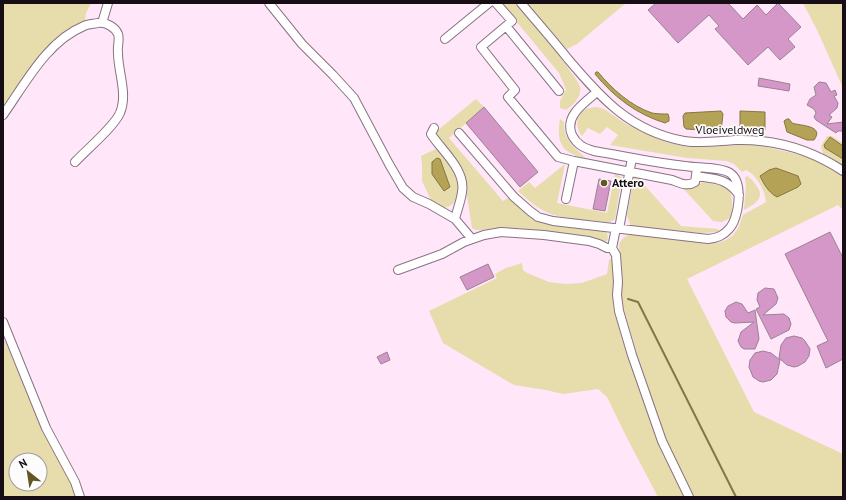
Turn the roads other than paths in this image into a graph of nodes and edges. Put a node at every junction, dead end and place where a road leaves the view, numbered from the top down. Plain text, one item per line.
1 (108, 3) edge
2 (269, 3) edge
3 (489, 3) edge
4 (496, 3) edge
5 (522, 3) edge
6 (102, 23) junction
7 (506, 26) junction
8 (445, 39) dead end
9 (559, 91) dead end
10 (597, 92) junction
11 (3, 115) edge
12 (434, 128) dead end
13 (459, 133) dead end
14 (632, 158) junction
15 (574, 161) junction
16 (75, 162) dead end
17 (630, 171) junction
18 (843, 171) edge
19 (696, 172) junction
20 (566, 199) dead end
21 (455, 219) junction
22 (618, 228) junction
23 (472, 239) junction
24 (612, 248) junction
25 (398, 270) dead end
26 (3, 322) edge
27 (80, 497) edge
28 (689, 497) edge

1 - 6 street
2 - 21 street
3 - 8 street
4 - 7 street
5 - 10 street, Vloeiveldweg
6 - 11 street
6 - 16 street
7 - 9 street
7 - 15 street
10 - 14 street
10 - 18 street, Vloeiveldweg
12 - 21 street
13 - 22 street
14 - 17 street
14 - 19 street
15 - 17 street
15 - 20 street
17 - 19 street
17 - 22 street
19 - 22 street
21 - 23 street
22 - 24 street
23 - 24 street
23 - 25 street
24 - 28 street
26 - 27 street

